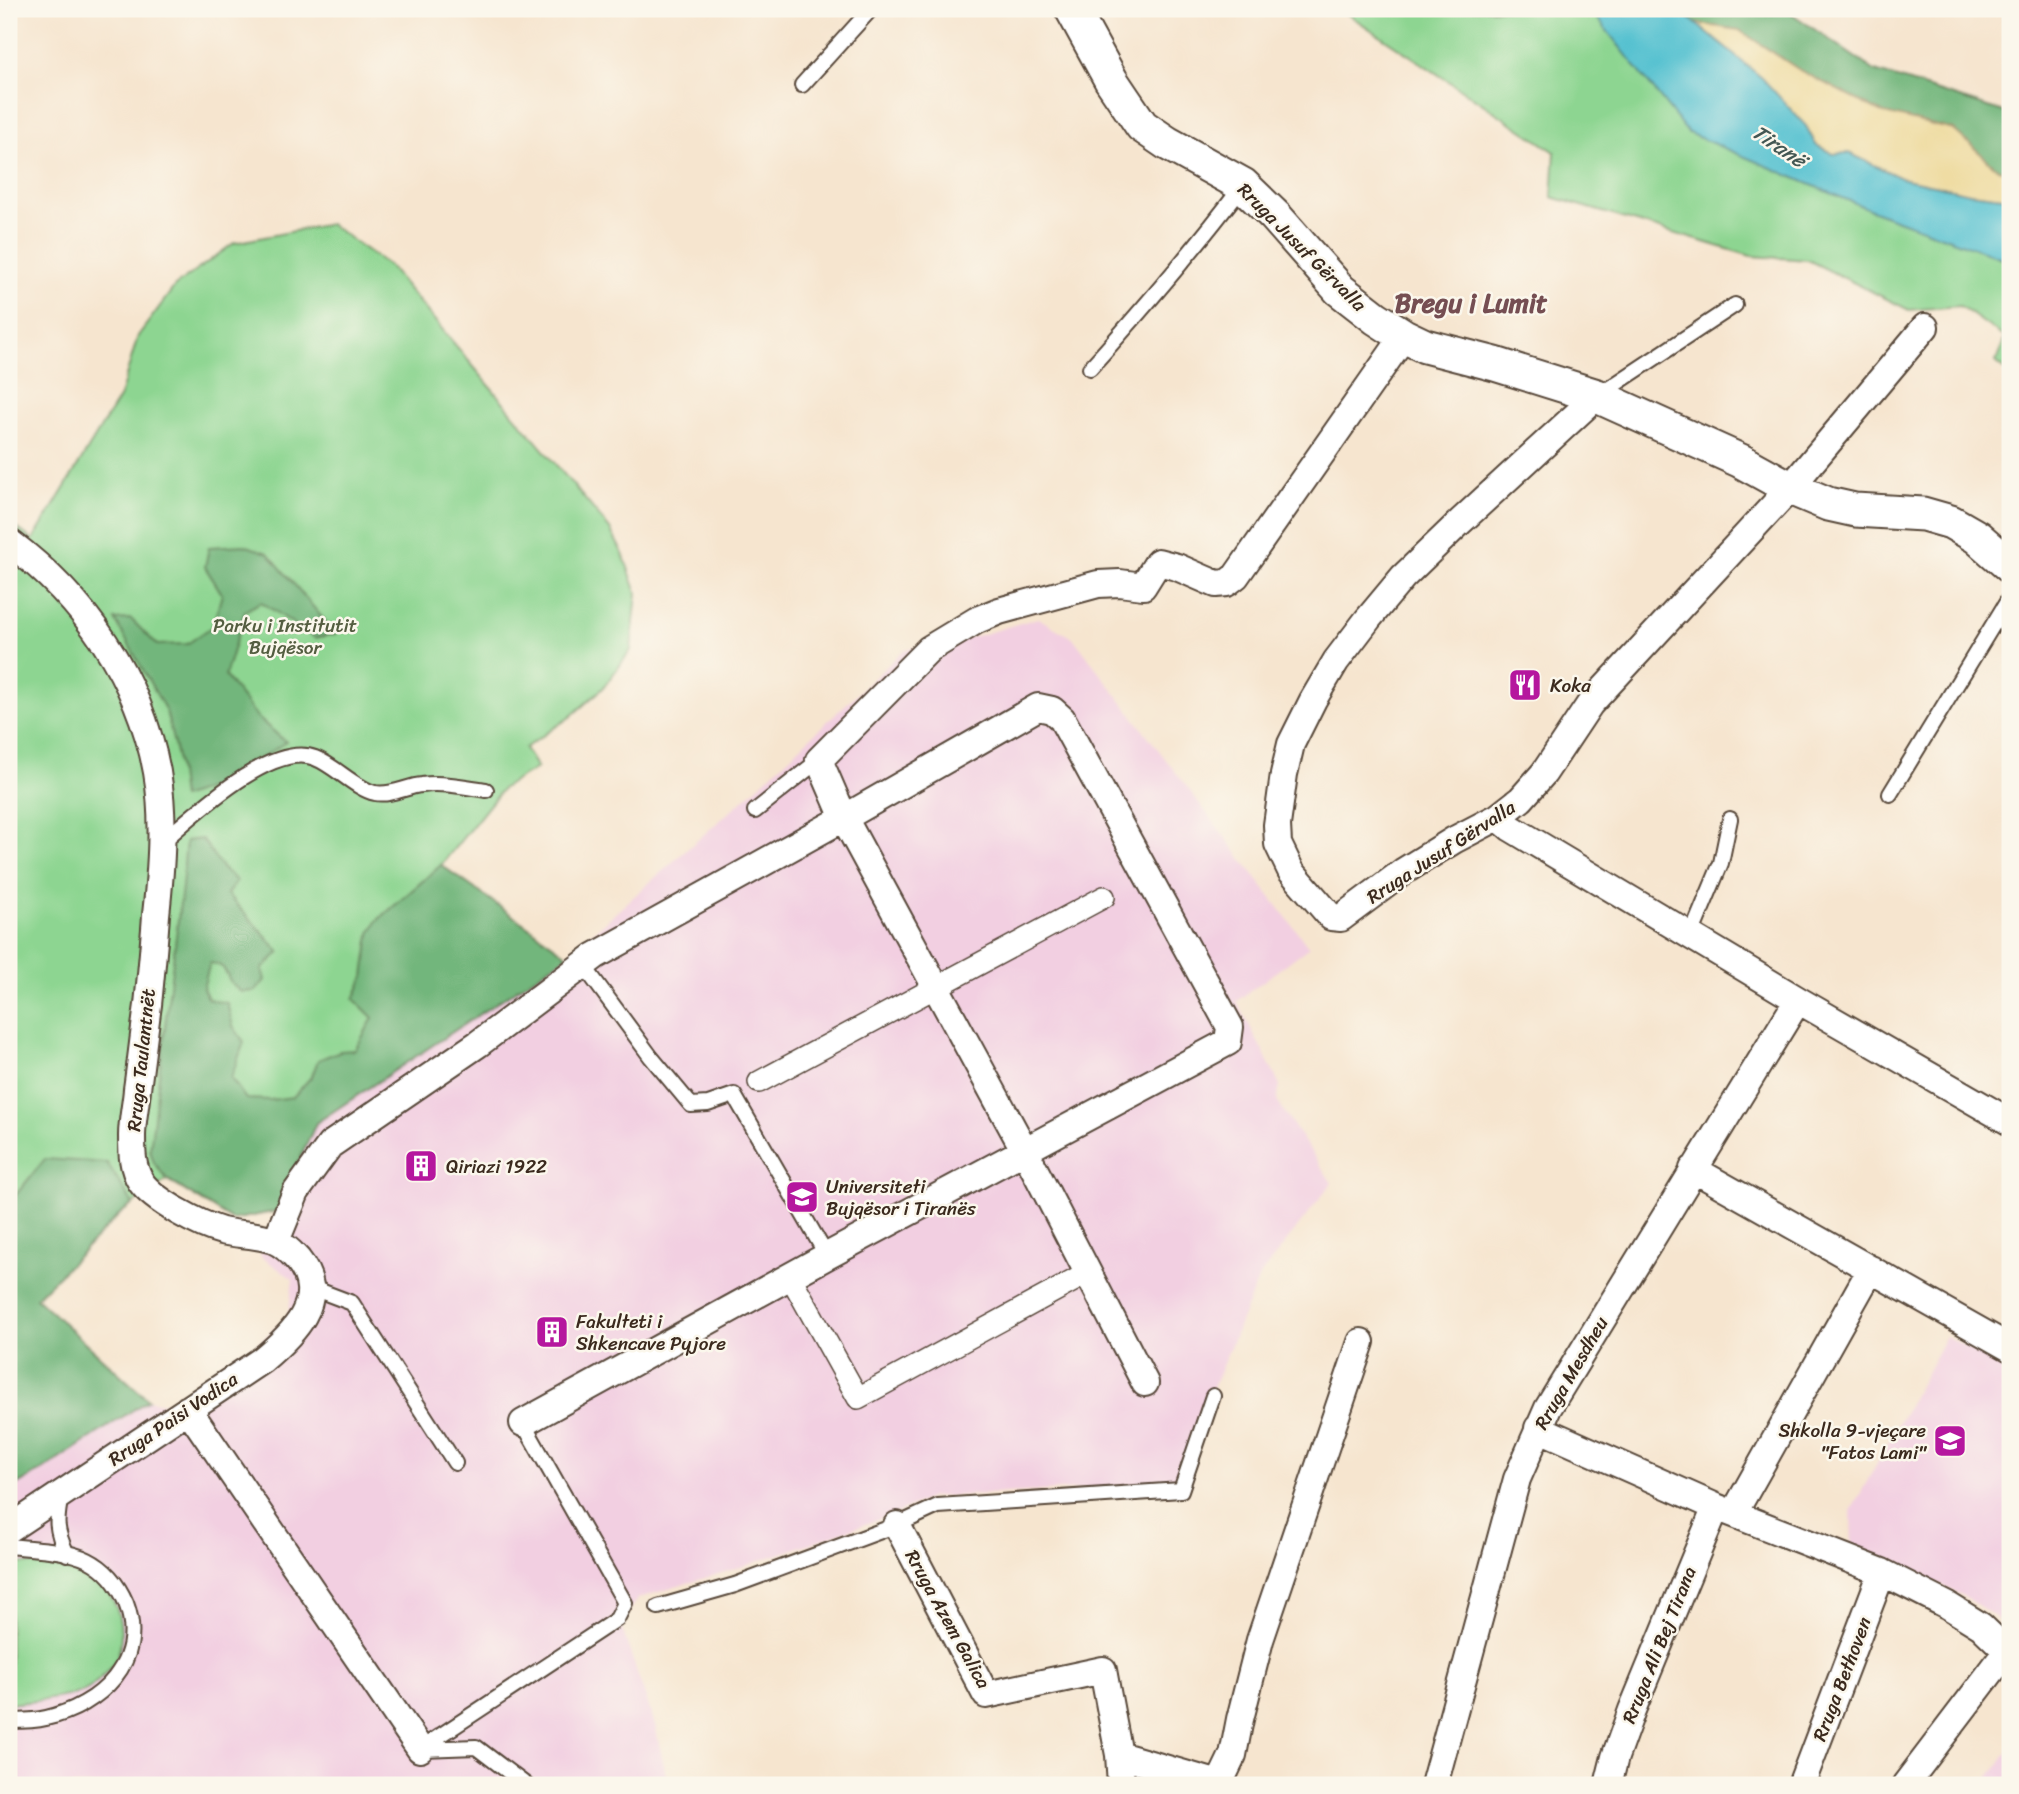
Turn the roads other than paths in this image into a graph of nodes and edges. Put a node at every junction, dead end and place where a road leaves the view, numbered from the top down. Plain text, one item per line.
1 (871, 9) edge
2 (1072, 9) edge
3 (802, 85) dead end
4 (1243, 185) junction
5 (1735, 304) dead end
6 (1925, 327) dead end
7 (1404, 337) junction
8 (1090, 369) dead end
9 (1597, 396) junction
10 (1790, 488) junction
11 (9, 542) edge
12 (2010, 566) edge
13 (2010, 597) edge
14 (819, 760) junction
15 (486, 790) dead end
16 (1890, 794) dead end
17 (755, 811) dead end
18 (1498, 817) junction
19 (844, 818) junction
20 (1730, 819) dead end
21 (161, 843) junction
22 (1104, 897) dead end
23 (1691, 935) junction
24 (584, 966) junction
25 (936, 986) junction
26 (1798, 1000) junction
27 (759, 1082) dead end
28 (2010, 1122) edge
29 (1025, 1151) junction
30 (1693, 1169) junction
31 (276, 1241) junction
32 (827, 1255) junction
33 (1871, 1269) junction
34 (1088, 1273) junction
35 (790, 1276) junction
36 (310, 1287) junction
37 (1361, 1342) dead end
38 (2010, 1348) edge
39 (1145, 1382) dead end
40 (1213, 1396) dead end
41 (188, 1409) junction
42 (523, 1423) joint
43 (1538, 1428) junction
44 (455, 1463) dead end
45 (61, 1495) junction
46 (1725, 1510) junction
47 (897, 1525) junction
48 (9, 1530) edge
49 (9, 1546) edge
50 (67, 1554) junction
51 (1882, 1572) junction
52 (658, 1606) dead end
53 (2009, 1653) edge
54 (9, 1721) edge
55 (420, 1749) junction
56 (1119, 1755) junction
57 (526, 1785) edge
58 (1121, 1785) edge
59 (1434, 1785) edge
60 (1608, 1785) edge
61 (1801, 1785) edge
62 (1905, 1785) edge

1 - 3 lane
2 - 4 street, Rruga Jusuf Gërvalla
4 - 7 street, Rruga Jusuf Gërvalla
4 - 8 lane
5 - 9 lane
6 - 10 street, Rruga Jusuf Gërvalla
7 - 9 street, Rruga Jusuf Gërvalla
7 - 14 street
9 - 10 street, Rruga Jusuf Gërvalla
9 - 18 street, Rruga Jusuf Gërvalla
10 - 12 street, Rruga Jusuf Gërvalla
10 - 18 street, Rruga Jusuf Gërvalla
11 - 21 street, Rruga Taulantnët
13 - 16 lane
14 - 17 lane
14 - 19 street
15 - 21 lane
18 - 23 street
19 - 24 street
19 - 25 street
19 - 29 street
20 - 23 lane
21 - 31 street, Rruga Taulantnët
22 - 25 street
23 - 26 street
24 - 31 street
24 - 32 lane
25 - 27 street
25 - 29 street
26 - 28 street
26 - 30 street, Rruga Mesdheu
29 - 32 street
29 - 34 street
30 - 33 street
30 - 43 street, Rruga Mesdheu
31 - 36 street
32 - 35 street
33 - 38 street
33 - 46 street, Rruga Ali Bej Tirana
34 - 35 street
34 - 39 street
35 - 42 street
36 - 41 street, Rruga Paisi Vodica
36 - 44 lane
37 - 56 street
40 - 47 lane
41 - 45 street, Rruga Paisi Vodica
41 - 55 street
42 - 55 lane
43 - 46 street
43 - 59 street, Rruga Mesdheu
45 - 48 street, Rruga Paisi Vodica
45 - 50 lane
46 - 51 street
46 - 60 street, Rruga Ali Bej Tirana
47 - 52 lane
47 - 56 street, Rruga Azem Galica
49 - 50 lane
50 - 54 lane
51 - 53 street
51 - 61 street, Rruga Bethoven
53 - 62 street
55 - 57 lane
56 - 58 street, Rruga Azem Galica

